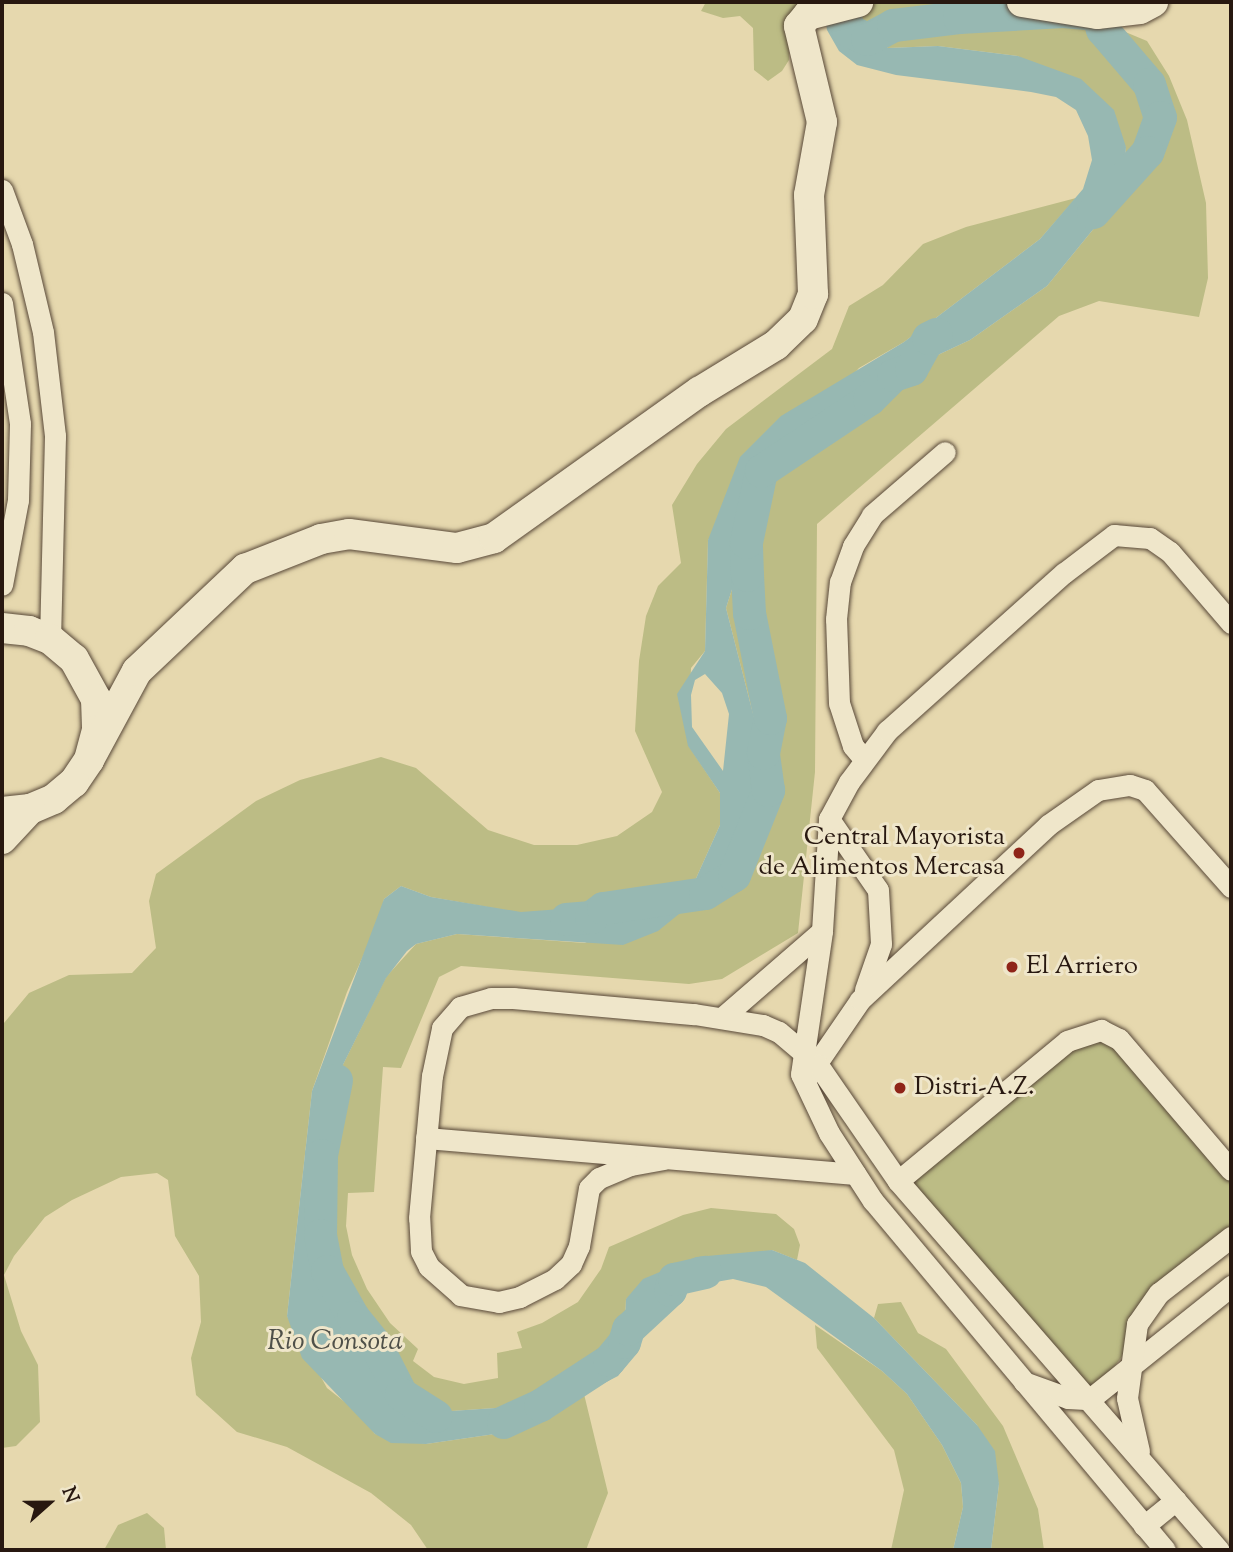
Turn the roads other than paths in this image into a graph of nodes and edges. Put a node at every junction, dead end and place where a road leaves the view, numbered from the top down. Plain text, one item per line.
1 (858, 2) edge
2 (1021, 2) edge
3 (1153, 2) edge
4 (2, 190) edge
5 (2, 303) edge
6 (944, 452) dead end
7 (2, 585) edge
8 (1231, 623) edge
9 (2, 628) edge
10 (50, 639) junction
11 (84, 671) junction
12 (137, 671) junction
13 (864, 759) junction
14 (89, 760) junction
15 (16, 811) edge
16 (829, 819) junction
17 (2, 839) edge
18 (1231, 887) edge
19 (822, 931) junction
20 (860, 1000) junction
21 (723, 1017) junction
22 (811, 1059) junction
23 (426, 1138) junction
24 (664, 1159) junction
25 (1231, 1170) edge
26 (855, 1174) junction
27 (898, 1181) junction
28 (899, 1232) junction
29 (1231, 1237) edge
30 (1231, 1286) edge
31 (1132, 1343) junction
32 (1130, 1366) junction
33 (1019, 1380) junction
34 (1090, 1399) junction
35 (1142, 1459) junction
36 (1177, 1500) junction
37 (1144, 1526) junction
38 (1165, 1550) edge
39 (1219, 1550) edge

1 - 12 street
2 - 3 street
4 - 10 street
5 - 7 street
6 - 13 street
8 - 13 street
9 - 10 street
10 - 11 street
11 - 12 street
11 - 14 street
12 - 14 street
13 - 16 street
14 - 15 street
15 - 17 street
16 - 19 street
16 - 20 street
18 - 20 street
19 - 21 street
19 - 22 street
20 - 22 street
21 - 22 street
21 - 23 street
22 - 26 street
22 - 27 street
23 - 24 street
23 - 24 street
24 - 26 street
25 - 27 street
26 - 28 street
27 - 28 street
27 - 34 street
28 - 33 street
29 - 31 street
30 - 32 street
31 - 32 street
31 - 34 street
32 - 34 street
32 - 35 street
33 - 34 street
33 - 37 street
34 - 35 street
35 - 36 street
36 - 37 street
36 - 39 street
37 - 38 street

